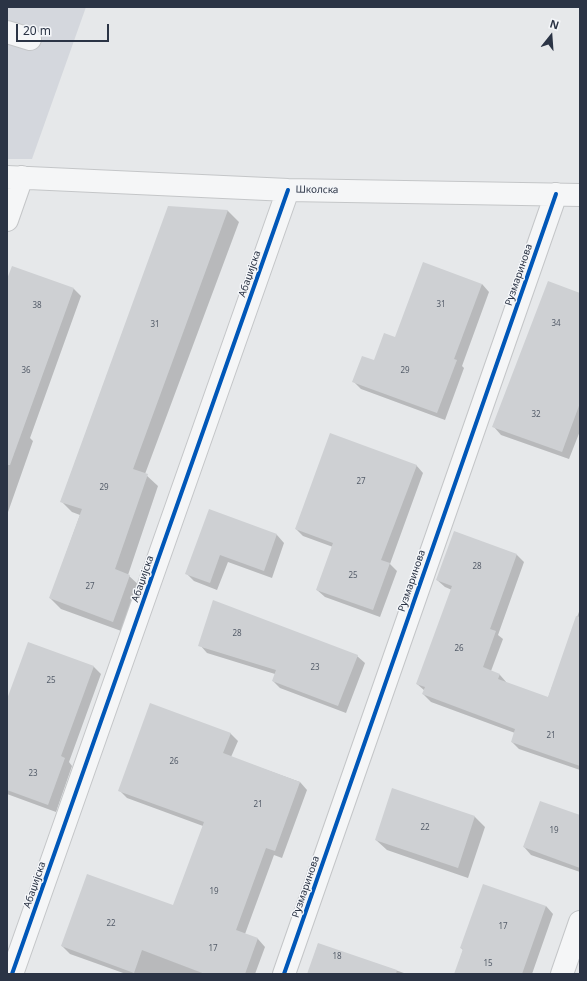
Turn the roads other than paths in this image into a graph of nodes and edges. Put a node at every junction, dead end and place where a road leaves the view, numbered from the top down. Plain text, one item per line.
1 (7, 32) edge
2 (30, 40) dead end
3 (15, 177) edge
4 (288, 190) junction
5 (556, 194) junction
6 (580, 195) edge
7 (7, 220) edge
8 (580, 922) edge
9 (12, 974) edge
10 (284, 974) edge
11 (562, 974) edge

1 - 2 street
3 - 4 street, Школска
3 - 7 street
4 - 5 street, Школска
4 - 9 street, Абаџијска
5 - 6 street, Школска
5 - 10 street, Рузмаринова
8 - 11 street

